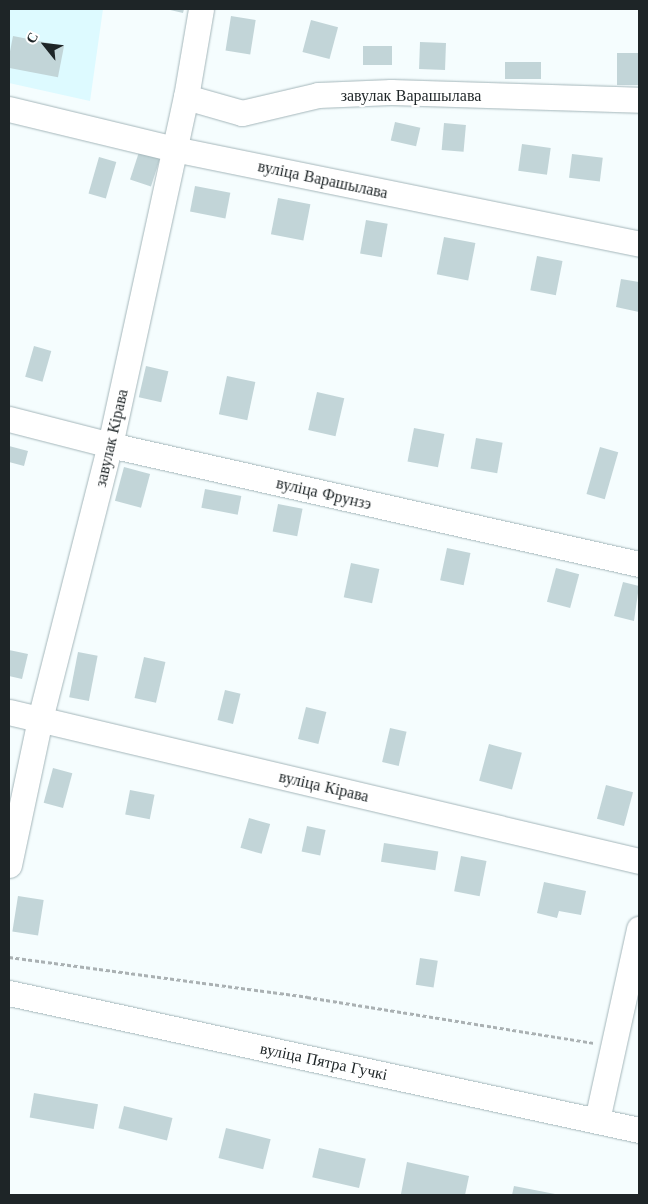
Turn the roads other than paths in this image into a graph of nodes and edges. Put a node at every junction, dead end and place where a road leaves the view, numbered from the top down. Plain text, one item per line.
1 (201, 9) edge
2 (186, 97) junction
3 (639, 100) edge
4 (9, 109) edge
5 (174, 149) junction
6 (639, 244) edge
7 (9, 418) edge
8 (110, 445) junction
9 (639, 564) edge
10 (9, 712) edge
11 (40, 719) junction
12 (639, 861) edge
13 (9, 865) edge
14 (639, 929) edge
15 (9, 994) edge
16 (597, 1120) junction
17 (639, 1130) edge

1 - 2 street, завулак Кірава
2 - 3 street, завулак Варашылава
2 - 5 street, завулак Кірава
4 - 5 street, вуліца Варашылава
5 - 6 street, вуліца Варашылава
5 - 8 street, завулак Кірава
7 - 8 street, вуліца Фрунзэ
8 - 9 street, вуліца Фрунзэ
8 - 11 street, завулак Кірава
10 - 11 street, вуліца Кірава
11 - 12 street, вуліца Кірава
11 - 13 street, завулак Кірава
14 - 16 street
15 - 16 street, вуліца Пятра Гучкі
16 - 17 street, вуліца Пятра Гучкі

